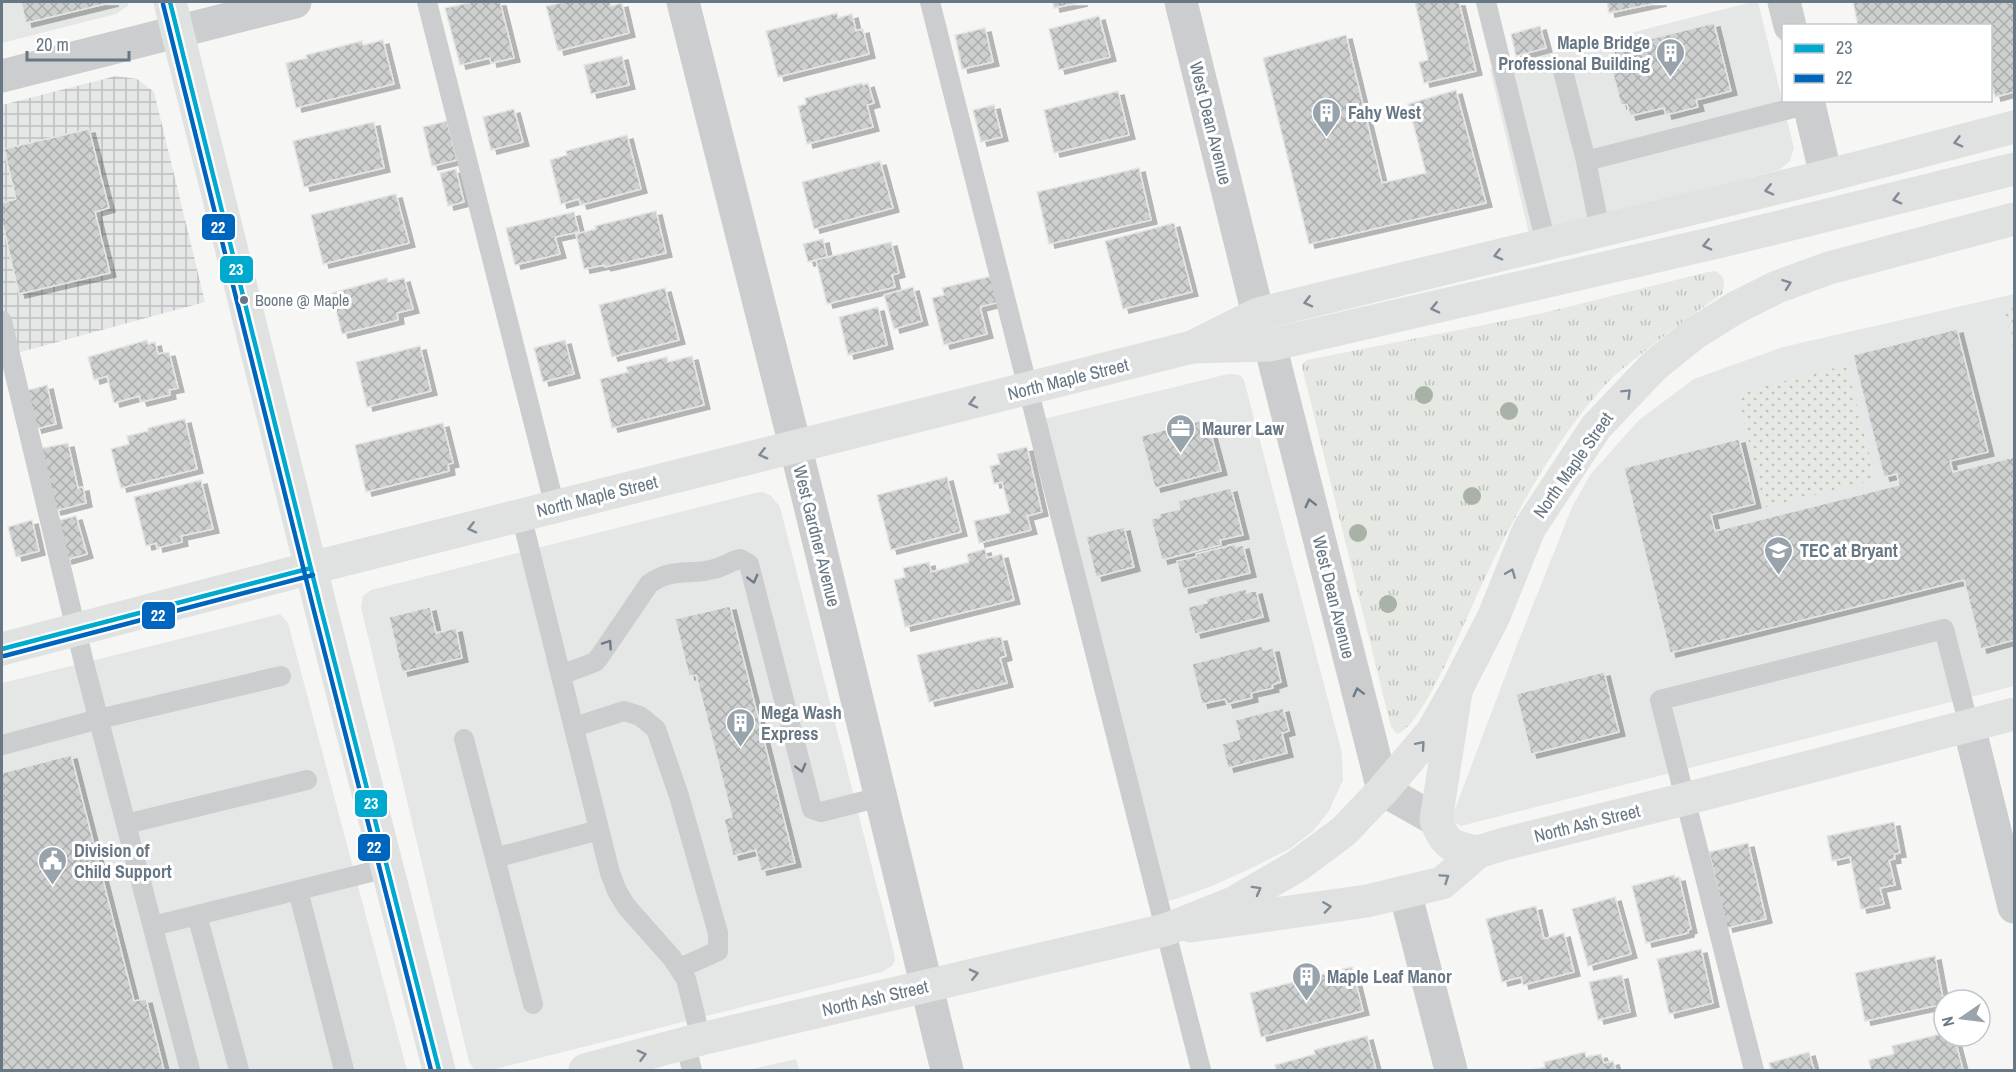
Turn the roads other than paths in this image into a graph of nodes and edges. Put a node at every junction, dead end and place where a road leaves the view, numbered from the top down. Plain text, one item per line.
1 (295, 2) edge
2 (427, 2) edge
3 (683, 2) edge
4 (930, 2) edge
5 (1182, 2) edge
6 (1486, 2) edge
7 (1784, 2) edge
8 (174, 17) edge
9 (1790, 24) edge
10 (1562, 67) dead end
11 (2, 76) edge
12 (1809, 102) edge
13 (2014, 127) edge
14 (1586, 161) junction
15 (2014, 169) edge
16 (1826, 176) junction
17 (2014, 219) edge
18 (1600, 230) junction
19 (1546, 243) junction
20 (1258, 314) junction
21 (2, 321) edge
22 (1270, 345) junction
23 (1192, 347) junction
24 (1028, 389) junction
25 (795, 446) junction
26 (555, 507) junction
27 (521, 515) junction
28 (311, 568) junction
29 (76, 630) junction
30 (2, 649) edge
31 (561, 675) junction
32 (281, 676) dead end
33 (1456, 690) junction
34 (2014, 714) edge
35 (99, 719) junction
36 (1969, 726) junction
37 (574, 727) junction
38 (464, 739) dead end
39 (2, 745) edge
40 (307, 780) dead end
41 (1383, 790) junction
42 (880, 797) junction
43 (1685, 799) junction
44 (1436, 820) junction
45 (126, 824) junction
46 (599, 830) junction
47 (1478, 852) junction
48 (495, 858) junction
49 (387, 868) junction
50 (298, 890) junction
51 (1405, 892) junction
52 (2014, 907) edge
53 (197, 915) junction
54 (153, 926) junction
55 (1166, 930) junction
56 (680, 968) junction
57 (926, 985) junction
58 (533, 1004) dead end
59 (693, 1051) edge
60 (190, 1071) edge
61 (239, 1071) edge
62 (344, 1071) edge
63 (440, 1071) edge
64 (585, 1071) edge
65 (948, 1071) edge
66 (1201, 1071) edge
67 (1451, 1071) edge
68 (1754, 1071) edge

1 - 8 street
2 - 26 lane
3 - 25 street, West Gardner Avenue
4 - 24 lane
5 - 20 street, West Dean Avenue
6 - 19 lane
7 - 9 street
8 - 11 street
8 - 28 main road
10 - 14 lane
12 - 14 lane
12 - 16 street
13 -> 16 main road, North Maple Street
14 - 18 lane
15 -> 22 main road, North Maple Street
16 -> 18 main road, North Maple Street
33 -> 17 main road, North Maple Street
18 - 19 main road, North Maple Street
19 -> 20 main road, North Maple Street
20 - 23 main road, North Maple Street
21 - 29 lane
22 - 23 main road, North Maple Street
41 -> 22 street, West Dean Avenue
23 - 24 main road, North Maple Street
24 -> 25 main road, North Maple Street
24 - 55 lane
25 -> 26 main road, North Maple Street
25 - 42 street, West Gardner Avenue
26 - 27 main road, North Maple Street
27 -> 28 main road, North Maple Street
27 - 31 lane
28 - 29 main road, North Maple Street
28 - 49 main road
29 - 30 main road, North Maple Street
29 - 35 lane
31 - 37 lane
31 -> 42 lane
32 - 35 lane
41 -> 33 main road, North Maple Street
33 - 44 main road
34 - 36 main road, North Ash Street
35 - 39 lane
35 - 45 lane
36 - 43 main road, North Ash Street
36 - 43 lane
36 - 52 street
37 - 46 lane
37 - 56 lane
38 - 48 lane
40 - 45 lane
41 - 44 street
55 -> 41 main road, North Ash Street
42 - 57 street, West Gardner Avenue
43 - 47 main road, North Ash Street
43 - 68 lane
44 - 47 main road
45 - 54 lane
46 - 48 lane
46 - 56 lane
51 -> 47 main road, North Ash Street
48 - 58 lane
49 - 50 lane
49 - 63 main road
50 - 53 lane
50 - 62 lane
55 -> 51 main road, North Ash Street
51 - 67 street
53 - 54 lane
53 - 61 lane
54 - 60 lane
57 -> 55 main road, North Ash Street
55 - 66 lane
56 - 59 lane
57 - 59 main road, North Ash Street
57 - 65 street, West Gardner Avenue
64 -> 59 main road, North Ash Street

